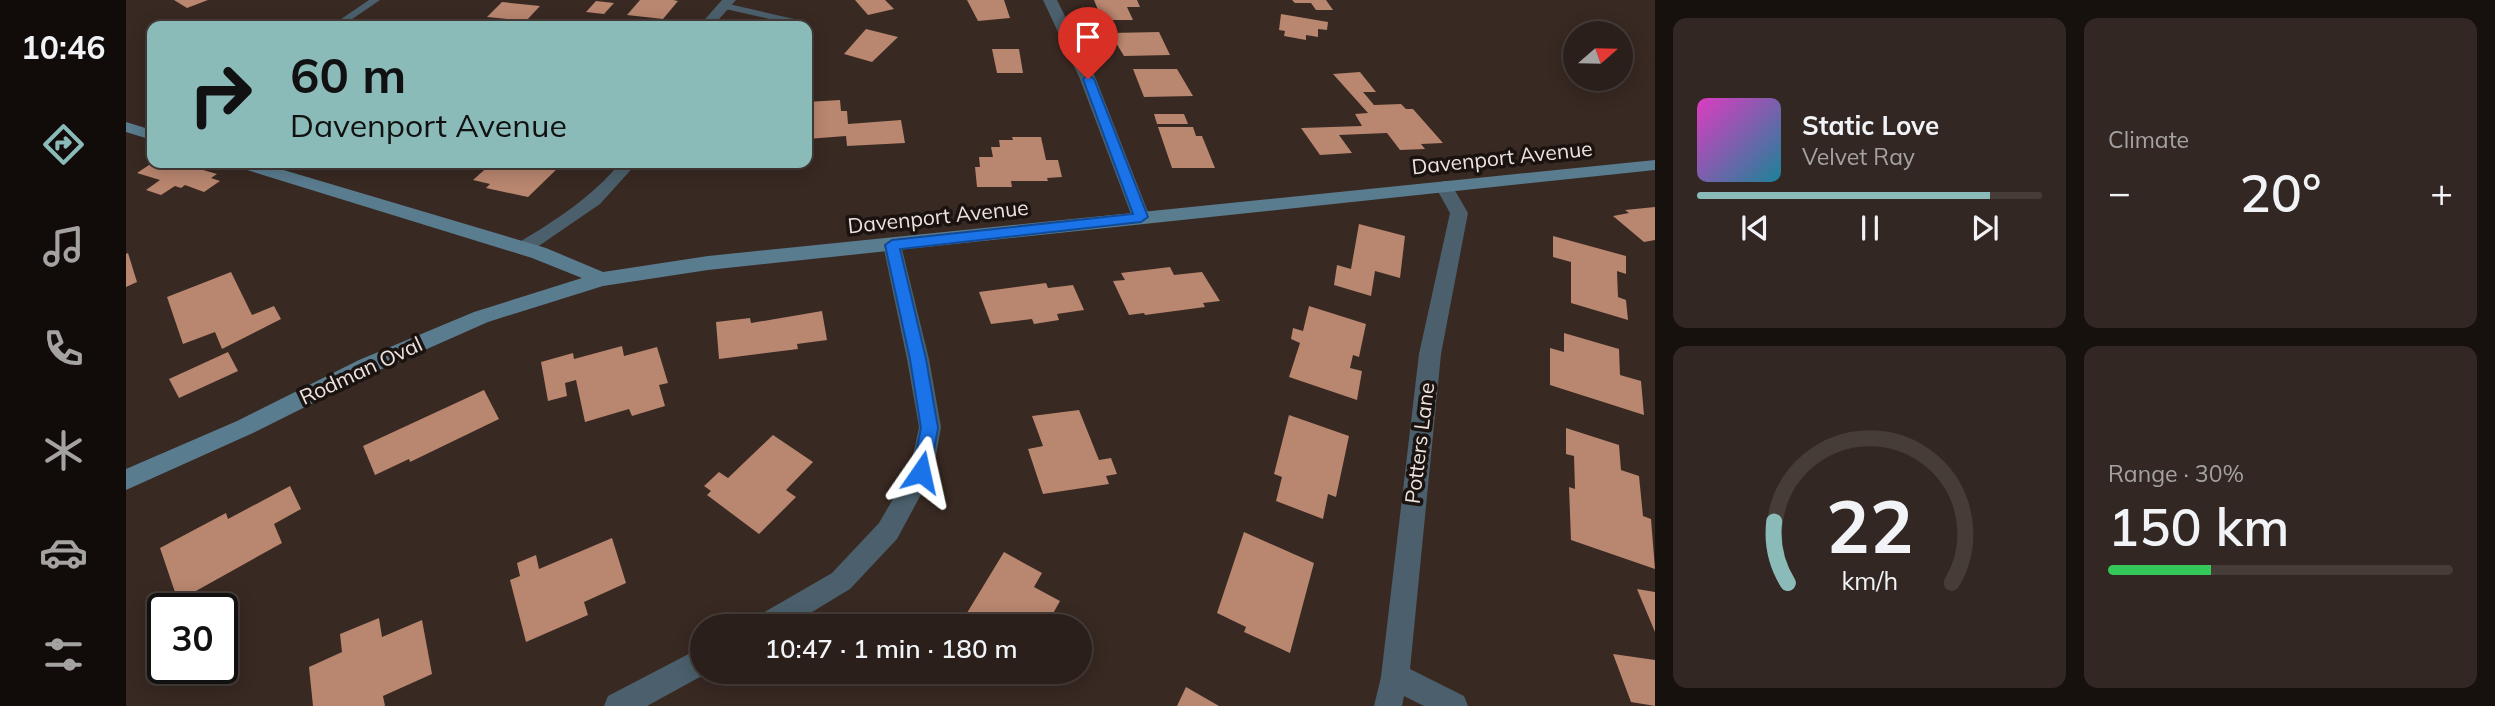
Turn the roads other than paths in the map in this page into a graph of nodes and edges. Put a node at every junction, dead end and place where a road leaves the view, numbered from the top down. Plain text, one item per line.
1 (375, 0) edge
2 (1050, 0) edge
3 (726, 3) edge
4 (344, 21) edge
5 (710, 21) edge
6 (792, 21) edge
7 (126, 127) edge
8 (147, 133) edge
9 (1655, 165) edge
10 (259, 168) edge
11 (625, 168) edge
12 (1444, 186) junction
13 (1141, 217) junction
14 (892, 245) junction
15 (523, 248) junction
16 (601, 279) junction
17 (126, 480) edge
18 (785, 614) edge
19 (690, 667) edge
20 (1395, 677) junction
21 (618, 706) edge
22 (1388, 706) edge
23 (1454, 706) edge

1 - 4 lane
2 - 13 street
3 - 5 street
3 - 6 lane
7 - 8 street
9 - 12 street, Davenport Avenue
10 - 15 street
11 - 15 street
12 - 13 street, Davenport Avenue
12 - 20 street, Potters Lane
13 - 14 street, Davenport Avenue
14 - 16 street, Davenport Avenue
14 - 18 street
15 - 16 street
16 - 17 street, Rodman Oval
19 - 21 street
20 - 22 street, Potters Lane
20 - 23 street

